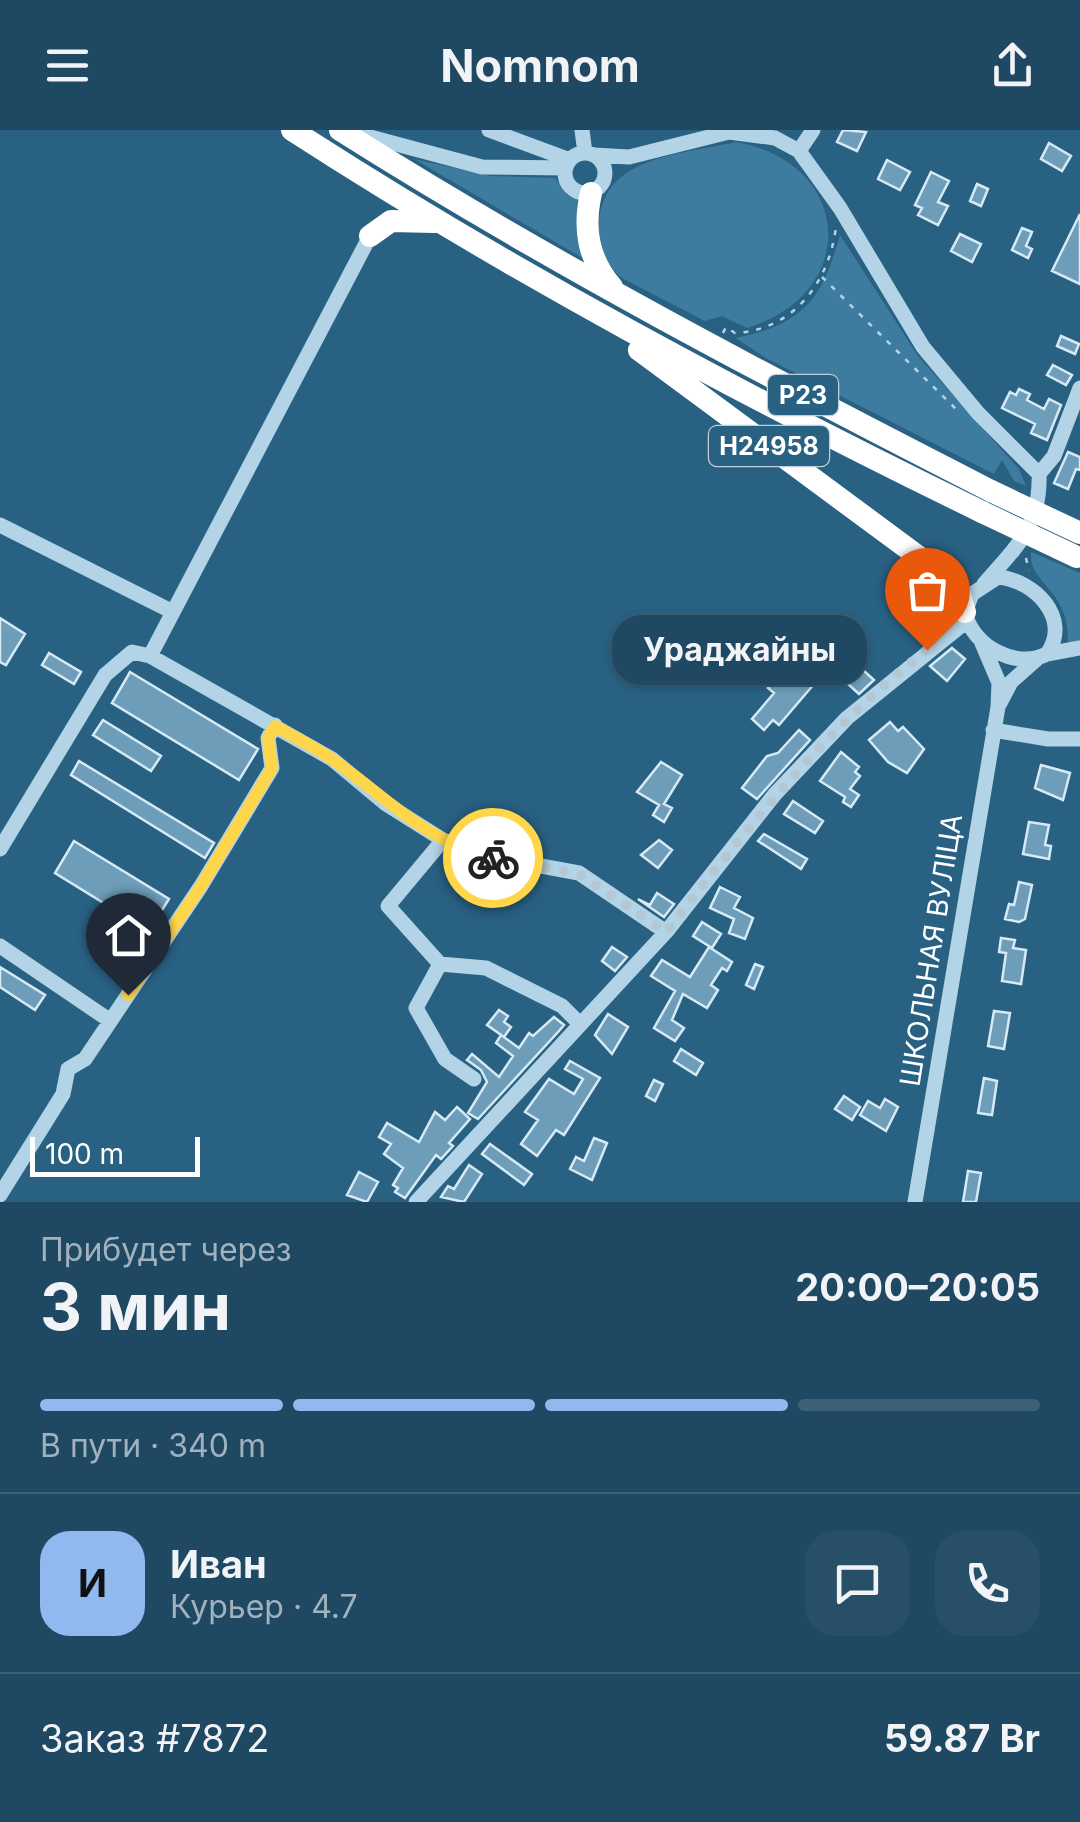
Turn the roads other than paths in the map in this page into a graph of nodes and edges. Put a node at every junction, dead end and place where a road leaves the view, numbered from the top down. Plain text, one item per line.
1 (292, 130) edge
2 (342, 130) edge
3 (489, 130) edge
4 (582, 130) edge
5 (812, 132) edge
6 (514, 142) junction
7 (800, 152) junction
8 (629, 157) junction
9 (579, 159) junction
10 (512, 170) junction
11 (358, 173) junction
12 (598, 186) junction
13 (447, 226) junction
14 (370, 236) junction
15 (559, 292) junction
16 (617, 294) junction
17 (1080, 388) edge
18 (1038, 474) junction
19 (987, 502) junction
20 (0, 525) edge
21 (1080, 532) edge
22 (1018, 550) junction
23 (1079, 558) edge
24 (984, 584) junction
25 (1038, 596) junction
26 (173, 612) junction
27 (966, 617) junction
28 (982, 643) junction
29 (1080, 648) edge
30 (150, 656) junction
31 (1042, 656) junction
32 (998, 706) junction
33 (275, 726) junction
34 (993, 730) junction
35 (1080, 739) edge
36 (443, 840) junction
37 (0, 849) edge
38 (666, 932) junction
39 (0, 946) edge
40 (440, 964) junction
41 (109, 1020) junction
42 (580, 1024) junction
43 (474, 1079) dead end
44 (0, 1194) edge
45 (416, 1202) edge
46 (915, 1202) edge

1 - 11 highway, Р23
2 - 10 street
2 - 16 highway, Р23
3 - 6 street
4 - 9 street
5 - 7 street
6 - 9 street
6 - 10 street
7 - 8 street
7 - 18 street
8 - 9 street
8 - 12 street
9 - 10 street
9 - 12 street
9 - 12 street
11 - 13 highway, Р23
11 - 14 highway
12 - 16 highway
13 - 14 highway
13 - 15 highway, Р23
14 - 26 street
15 - 19 highway, Р23
15 - 27 highway, Н24958
16 - 19 highway, Р23
17 - 18 street
18 - 22 street
19 - 21 highway, Р23, bridge
19 - 23 highway, Р23, bridge
20 - 26 street
22 - 24 street
22 - 25 street
24 - 25 street
24 - 27 street
25 - 31 street
26 - 30 street
27 - 28 street, Н24958
27 - 38 street
28 - 31 street
28 - 32 street, Н24958
29 - 31 street
30 - 33 street
30 - 37 street
31 - 32 street, Н24958
32 - 34 street, ШКОЛЬНАЯ ВУЛІЦА / Н24958
33 - 36 street
33 - 41 street
34 - 35 street
34 - 46 street, ШКОЛЬНАЯ ВУЛІЦА / Н24958
36 - 38 street
36 - 40 street
38 - 42 street
39 - 41 street
40 - 42 street
40 - 43 street
41 - 44 street
42 - 45 street

